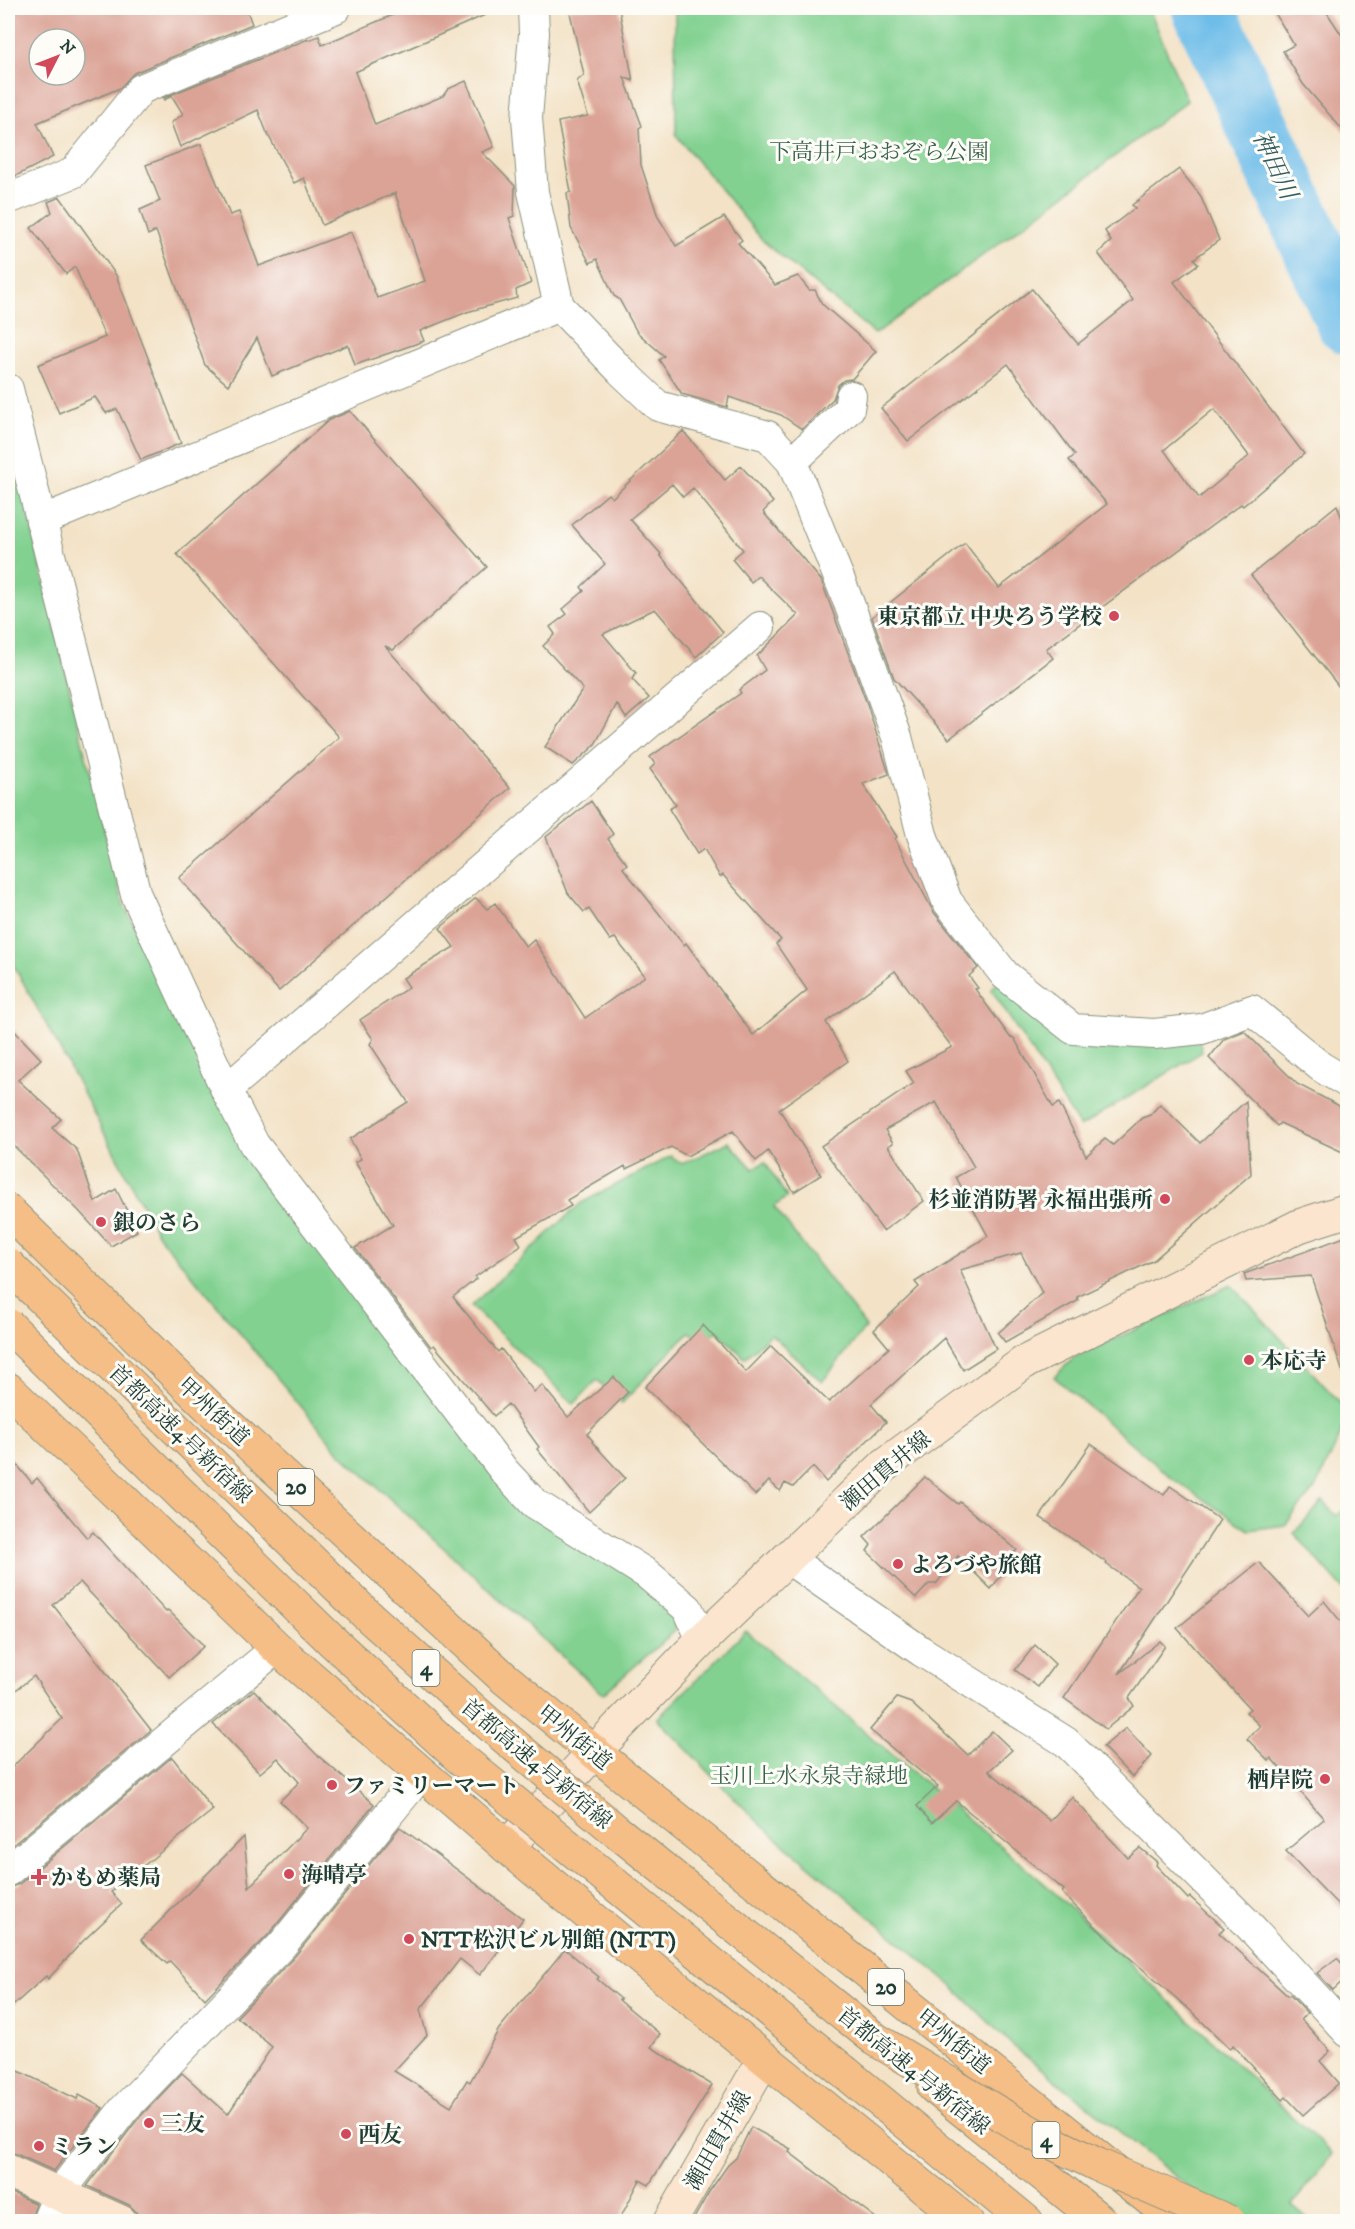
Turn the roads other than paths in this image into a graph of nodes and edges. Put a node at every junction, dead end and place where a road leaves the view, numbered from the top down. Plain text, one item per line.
1 (336, 8) edge
2 (533, 8) edge
3 (8, 199) edge
4 (559, 306) junction
5 (8, 389) edge
6 (852, 396) dead end
7 (792, 462) junction
8 (41, 521) junction
9 (760, 627) dead end
10 (1347, 1083) edge
11 (226, 1090) junction
12 (1347, 1210) edge
13 (8, 1211) edge
14 (8, 1264) edge
15 (8, 1324) edge
16 (8, 1389) edge
17 (787, 1558) junction
18 (277, 1648) junction
19 (692, 1651) junction
20 (594, 1752) junction
21 (422, 1773) junction
22 (507, 1847) junction
23 (8, 1871) edge
24 (1347, 2032) edge
25 (874, 2039) junction
26 (764, 2059) junction
27 (8, 2171) edge
28 (53, 2208) edge
29 (948, 2216) edge
30 (121, 2222) edge
31 (670, 2222) edge
32 (1027, 2222) edge
33 (1102, 2222) edge
34 (1178, 2222) edge
35 (1228, 2222) edge

1 - 3 street
2 - 4 street
4 - 7 street
4 - 8 street
5 - 8 street
6 - 7 street
7 - 10 street
8 - 11 street
9 - 11 street
11 - 19 street
12 - 17 main road, 瀬田貫井線
13 - 20 highway, 甲州街道 / 20
14 - 25 highway, 首都高速4号新宿線 / 4, bridge
15 - 32 highway, 首都高速4号新宿線 / 4, bridge
16 - 18 highway
17 - 19 main road, 瀬田貫井線
17 - 24 street
18 - 21 highway
18 - 23 street
19 - 20 main road, 瀬田貫井線
20 - 22 main road, 瀬田貫井線
20 - 34 highway, 甲州街道 / 20
21 - 22 highway
21 - 28 street
22 - 26 highway
25 - 33 highway, 首都高速4号新宿線 / 4, bridge
25 - 35 highway, 4, bridge
26 - 29 highway
26 - 31 main road, 瀬田貫井線
27 - 28 main road
28 - 30 main road

